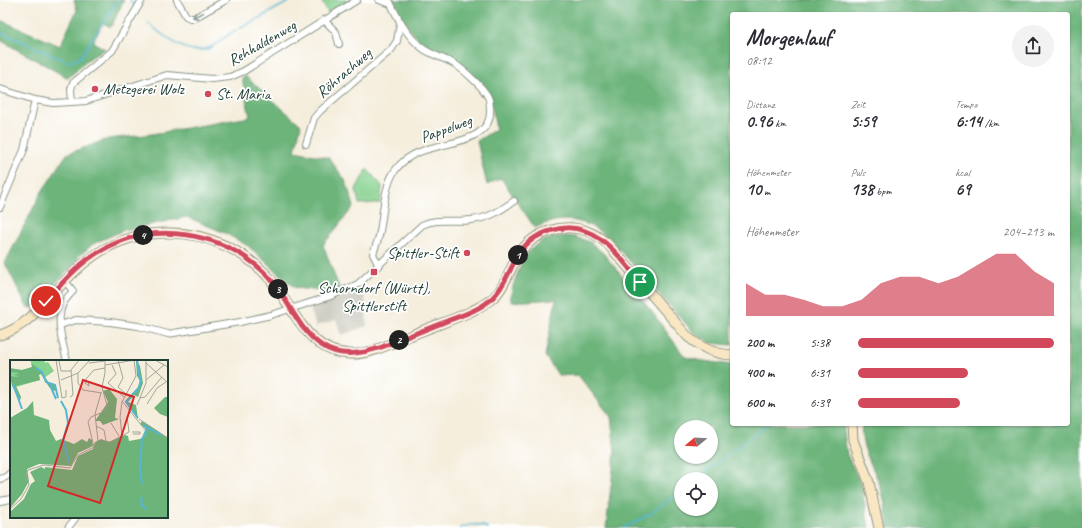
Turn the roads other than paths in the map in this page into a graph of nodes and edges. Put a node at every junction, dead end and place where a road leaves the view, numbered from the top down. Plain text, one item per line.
1 (142, 0) edge
2 (177, 0) edge
3 (226, 0) edge
4 (357, 0) edge
5 (379, 0) edge
6 (219, 2) edge
7 (390, 2) edge
8 (324, 20) junction
9 (400, 23) junction
10 (340, 44) dead end
11 (0, 89) edge
12 (35, 100) junction
13 (72, 102) junction
14 (306, 144) dead end
15 (514, 201) dead end
16 (0, 207) edge
17 (379, 266) junction
18 (65, 281) junction
19 (291, 308) junction
20 (60, 325) junction
21 (0, 335) edge
22 (730, 355) edge
23 (67, 360) edge
24 (852, 426) edge
25 (10, 473) edge
26 (0, 479) edge
27 (10, 499) edge
28 (0, 502) edge
29 (75, 518) edge
30 (68, 528) edge
31 (879, 528) edge

1 - 13 street
6 -> 2 street
3 - 6 street
4 - 8 street, Rehhaldenweg
5 - 7 street
7 - 9 street, Pappelweg
8 - 10 street
8 - 13 street, Rehhaldenweg
9 - 14 street, Röhrachweg
9 - 17 street, Pappelweg
11 - 12 street, Rehhaldenweg
12 - 13 street, Rehhaldenweg
12 - 16 street
15 - 17 street
17 - 19 street
18 - 19 main road
18 - 20 street
18 - 21 main road
19 - 20 street
19 - 22 main road
20 - 23 street
24 - 31 main road
25 - 26 street
27 - 28 street
29 - 30 street

